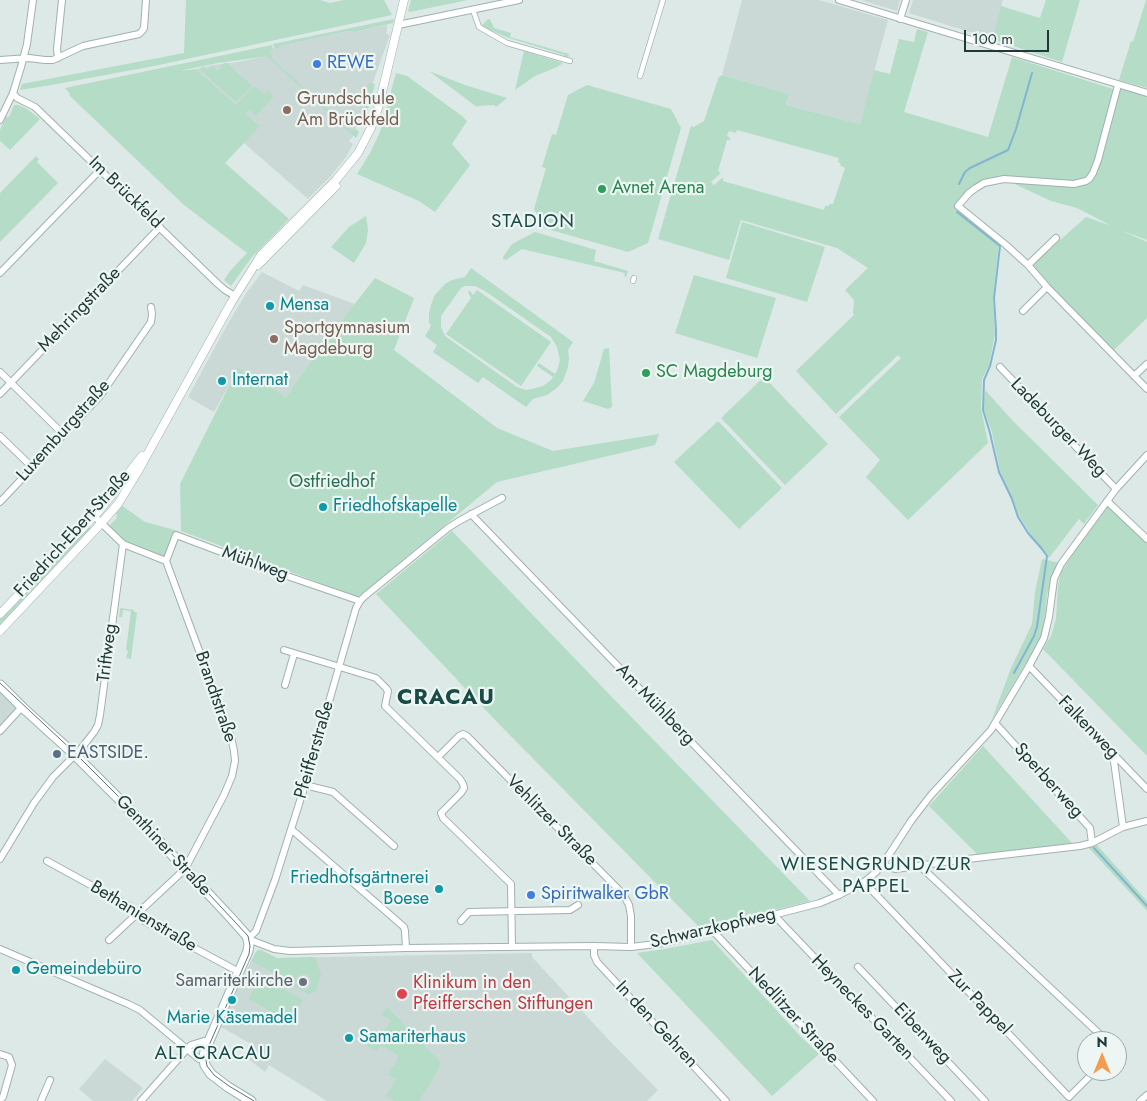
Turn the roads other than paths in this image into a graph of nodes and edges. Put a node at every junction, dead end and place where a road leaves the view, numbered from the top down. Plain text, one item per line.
1 (33, 0) edge
2 (62, 0) edge
3 (146, 0) edge
4 (404, 0) edge
5 (519, 0) edge
6 (663, 0) edge
7 (839, 0) edge
8 (906, 0) edge
9 (473, 10) junction
10 (900, 19) junction
11 (398, 25) junction
12 (24, 58) junction
13 (58, 58) junction
14 (0, 60) edge
15 (570, 61) dead end
16 (640, 76) dead end
17 (1118, 85) junction
18 (12, 93) junction
19 (1147, 93) edge
20 (0, 120) edge
21 (100, 170) junction
22 (160, 227) junction
23 (1056, 238) dead end
24 (1028, 265) junction
25 (0, 273) edge
26 (1048, 287) junction
27 (235, 296) junction
28 (151, 307) dead end
29 (1023, 310) dead end
30 (1147, 364) edge
31 (1000, 367) dead end
32 (0, 372) edge
33 (1134, 376) junction
34 (11, 382) junction
35 (1147, 389) edge
36 (0, 394) edge
37 (162, 428) junction
38 (64, 435) junction
39 (0, 436) edge
40 (1147, 455) edge
41 (33, 468) junction
42 (1116, 488) junction
43 (502, 498) dead end
44 (1107, 501) junction
45 (0, 502) edge
46 (471, 514) junction
47 (94, 516) junction
48 (101, 524) junction
49 (1147, 539) edge
50 (123, 544) junction
51 (166, 561) junction
52 (360, 601) junction
53 (0, 614) edge
54 (0, 631) edge
55 (284, 650) dead end
56 (294, 654) junction
57 (1029, 666) junction
58 (339, 667) junction
59 (0, 684) edge
60 (285, 685) dead end
61 (22, 707) junction
62 (995, 723) junction
63 (0, 731) edge
64 (1113, 753) junction
65 (75, 754) junction
66 (438, 757) junction
67 (305, 785) junction
68 (1147, 789) edge
69 (1147, 821) edge
70 (1123, 827) junction
71 (291, 829) junction
72 (1092, 843) junction
73 (394, 846) dead end
74 (0, 859) edge
75 (47, 861) dead end
76 (883, 864) junction
77 (920, 866) junction
78 (184, 869) junction
79 (864, 882) junction
80 (839, 895) junction
81 (578, 905) dead end
82 (512, 911) junction
83 (138, 913) junction
84 (774, 915) junction
85 (461, 921) dead end
86 (712, 930) junction
87 (248, 939) junction
88 (109, 940) dead end
89 (594, 946) junction
90 (512, 947) junction
91 (631, 947) junction
92 (406, 948) junction
93 (0, 949) edge
94 (858, 966) dead end
95 (239, 972) junction
96 (1096, 1031) edge
97 (209, 1041) junction
98 (187, 1049) junction
99 (0, 1054) edge
100 (204, 1060) junction
101 (50, 1080) dead end
102 (1085, 1081) edge
103 (1147, 1095) edge
104 (0, 1100) edge
105 (41, 1101) edge
106 (142, 1101) edge
107 (251, 1101) edge
108 (726, 1101) edge
109 (873, 1101) edge
110 (951, 1101) edge
111 (985, 1101) edge
112 (1140, 1101) edge

1 - 12 street
2 - 13 street
3 - 13 street
4 - 11 street, Friedrich-Ebert-Straße
5 - 9 street
6 - 16 street
7 - 10 street
8 - 10 street
9 - 11 street
9 - 15 street
10 - 17 street
11 - 27 street, Friedrich-Ebert-Straße
12 - 13 street
12 - 14 street
12 - 18 street
17 - 19 street
17 - 24 street
18 - 20 street
18 - 21 street, Im Brückfeld
21 - 22 street, Im Brückfeld
21 - 25 street
22 - 27 street, Im Brückfeld
22 - 34 street, Mehringstraße
23 - 24 street
24 - 26 street
26 - 29 street
26 - 33 street
27 - 37 street, Friedrich-Ebert-Straße
28 - 38 street, Luxemburgstraße
30 - 33 street
31 - 42 street, Ladeburger Weg
32 - 34 street
33 - 35 street
34 - 36 street, Mehringstraße
34 - 38 street
37 - 47 street, Friedrich-Ebert-Straße
37 - 48 street, Friedrich-Ebert-Straße
38 - 41 street, Luxemburgstraße
39 - 41 street
40 - 42 street, Schwarzkopfweg
41 - 45 street, Luxemburgstraße
42 - 44 street, Schwarzkopfweg
43 - 46 street, Pfeifferstraße
44 - 49 street
44 - 57 street, Schwarzkopfweg
46 - 52 street, Pfeifferstraße
46 - 80 street, Am Mühlberg
47 - 48 street
47 - 53 street, Friedrich-Ebert-Straße
48 - 50 street
48 - 54 street, Friedrich-Ebert-Straße
50 - 51 street
50 - 65 street, Triftweg
51 - 52 street, Mühlweg
51 - 78 street, Brandtstraße
52 - 58 street, Pfeifferstraße
55 - 56 street
56 - 58 street
56 - 60 street
57 - 62 street, Schwarzkopfweg
57 - 64 street, Falkenweg
58 - 66 street
58 - 67 street, Pfeifferstraße
59 - 61 main road, Genthiner Straße
61 - 63 street
61 - 65 main road, Genthiner Straße
62 - 72 street, Sperberweg
62 - 76 street, Schwarzkopfweg
64 - 68 street, Falkenweg
64 - 70 street
65 - 74 street, Triftweg
65 - 78 main road, Genthiner Straße
66 - 82 street
66 - 91 street, Vehlitzer Straße
67 - 71 street, Pfeifferstraße
67 - 73 street
69 - 70 street
70 - 72 street
71 - 87 street, Pfeifferstraße
71 - 92 street
72 - 77 street
75 - 83 street, Bethanienstraße
76 - 77 street
76 - 79 street, Schwarzkopfweg
77 - 96 street
78 - 83 street, Brandtstraße
78 - 87 main road, Genthiner Straße
79 - 80 street, Schwarzkopfweg
79 - 102 street, Zur Pappel
80 - 84 street, Schwarzkopfweg
81 - 82 street
82 - 85 street
82 - 90 street
83 - 88 street, Brandtstraße
83 - 95 street, Bethanienstraße
84 - 86 street, Schwarzkopfweg
84 - 110 street, Heyneckes Garten
86 - 91 street, Schwarzkopfweg
86 - 109 street, Nedlitzer Straße
87 - 92 street, Schwarzkopfweg
87 - 95 main road, Pfeifferstraße
89 - 90 street, Schwarzkopfweg
89 - 91 street, Schwarzkopfweg
89 - 108 street, In den Gehren
90 - 92 street, Schwarzkopfweg
93 - 98 street
94 - 111 street, Eibenweg
95 - 97 main road, Pfeifferstraße
97 - 98 street
97 - 100 main road, Pfeifferstraße
98 - 100 street
98 - 106 street
99 - 104 street
100 - 107 main road
101 - 105 street
103 - 112 street

